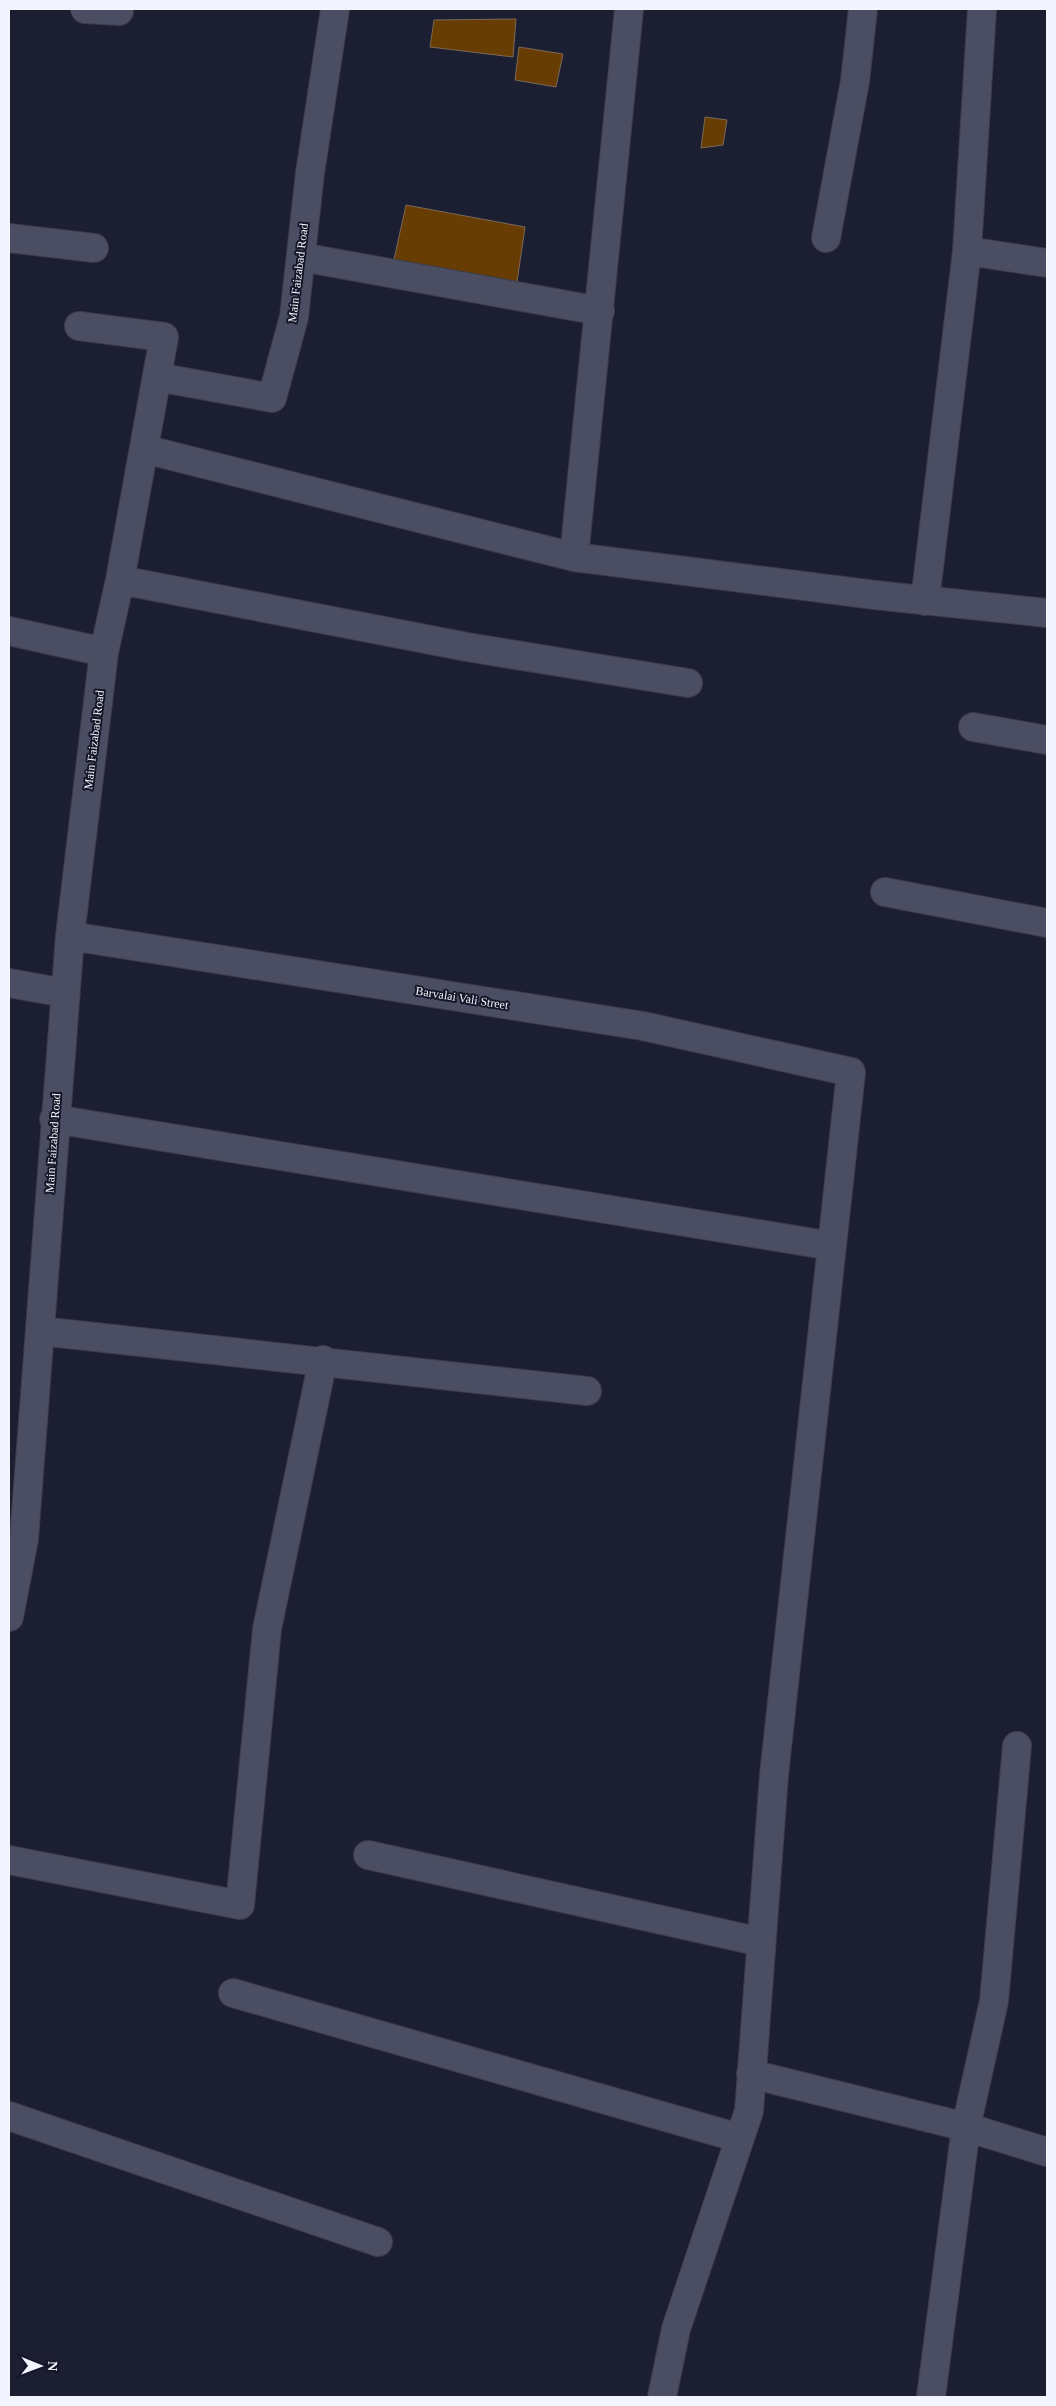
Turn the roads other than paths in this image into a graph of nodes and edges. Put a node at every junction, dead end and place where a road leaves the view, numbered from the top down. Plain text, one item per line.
1 (85, 9) edge
2 (335, 9) edge
3 (629, 9) edge
4 (863, 9) edge
5 (982, 9) edge
6 (119, 11) dead end
7 (9, 238) edge
8 (826, 238) dead end
9 (94, 248) dead end
10 (967, 251) junction
11 (300, 257) junction
12 (1047, 263) edge
13 (600, 311) junction
14 (79, 326) dead end
15 (157, 377) junction
16 (144, 449) junction
17 (574, 557) junction
18 (120, 580) junction
19 (925, 600) junction
20 (1047, 613) edge
21 (9, 631) edge
22 (104, 652) junction
23 (688, 684) dead end
24 (973, 727) dead end
25 (1047, 740) edge
26 (885, 892) dead end
27 (1047, 923) edge
28 (70, 936) junction
29 (9, 984) edge
30 (65, 993) junction
31 (54, 1119) junction
32 (832, 1246) junction
33 (40, 1331) junction
34 (323, 1360) junction
35 (587, 1390) dead end
36 (16, 1538) edge
37 (9, 1617) edge
38 (1017, 1746) dead end
39 (368, 1855) dead end
40 (9, 1860) edge
41 (761, 1942) junction
42 (233, 1993) dead end
43 (751, 2074) junction
44 (9, 2116) edge
45 (966, 2127) junction
46 (739, 2138) junction
47 (1047, 2152) edge
48 (378, 2242) dead end
49 (662, 2397) edge
50 (931, 2397) edge

1 - 6 street
2 - 11 street, Main Faizabad Road
3 - 13 street
4 - 8 street
5 - 10 street
7 - 9 street
10 - 12 street
10 - 19 street
11 - 13 street
11 - 15 street, Main Faizabad Road
13 - 17 street
14 - 15 street
15 - 16 street, Main Faizabad Road
16 - 17 street
16 - 18 street, Main Faizabad Road
17 - 19 street
18 - 22 street, Main Faizabad Road
18 - 23 street
19 - 20 street
21 - 22 street
22 - 28 street, Main Faizabad Road
24 - 25 street
26 - 27 street
28 - 30 street, Main Faizabad Road
28 - 32 street, Barvalai Vali Street
29 - 30 street
30 - 31 street, Main Faizabad Road
31 - 32 street
31 - 33 street, Main Faizabad Road
32 - 41 street
33 - 34 street
33 - 36 street, Main Faizabad Road
34 - 35 street
34 - 40 street
36 - 37 street, Main Faizabad Road
38 - 45 street
39 - 41 street
41 - 43 street
42 - 46 street
43 - 45 street
43 - 46 street
44 - 48 street
45 - 47 street
45 - 50 street
46 - 49 street

